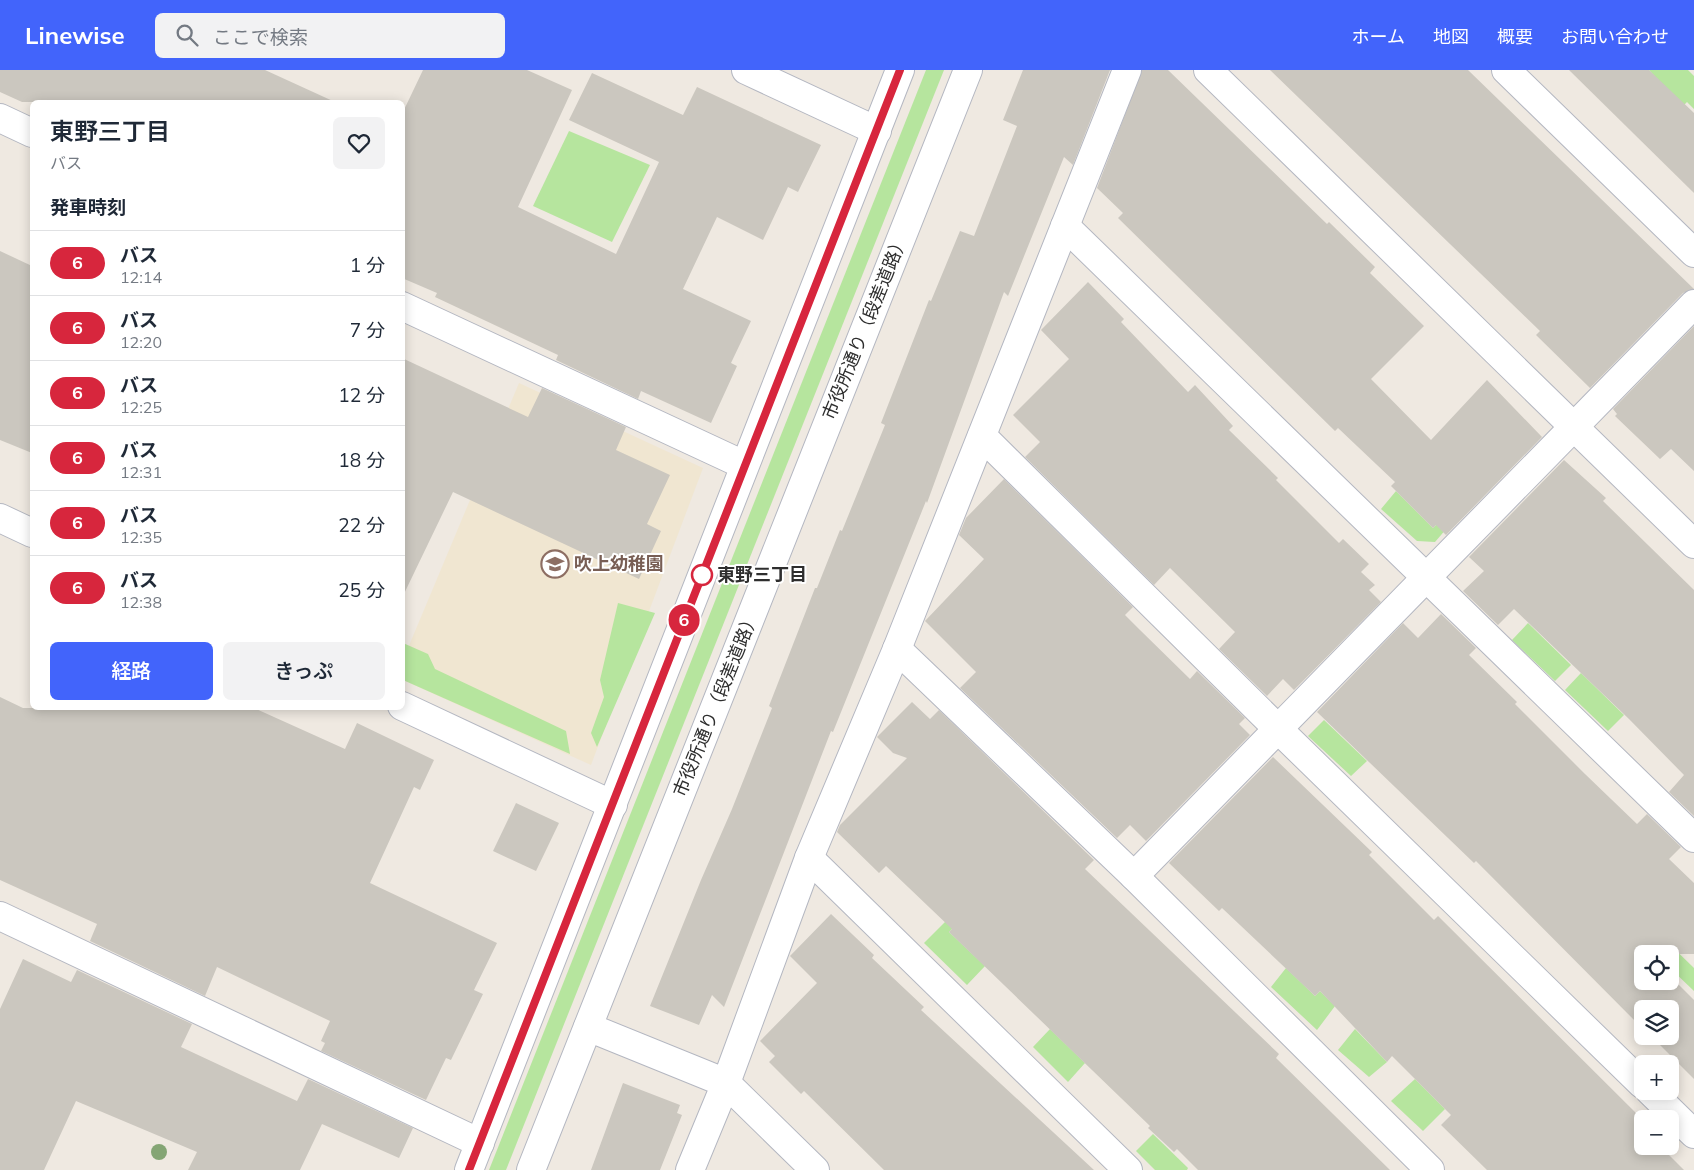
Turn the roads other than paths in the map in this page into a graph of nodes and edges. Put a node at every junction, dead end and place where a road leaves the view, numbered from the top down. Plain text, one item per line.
1 (746, 70) edge
2 (900, 70) edge
3 (968, 70) edge
4 (1127, 70) edge
5 (1208, 70) edge
6 (1506, 70) edge
7 (0, 118) edge
8 (877, 131) junction
9 (30, 132) edge
10 (1065, 226) junction
11 (1694, 253) edge
12 (1694, 304) edge
13 (405, 307) edge
14 (1574, 427) junction
15 (982, 436) junction
16 (744, 465) junction
17 (0, 518) edge
18 (30, 532) edge
19 (1694, 544) edge
20 (1427, 579) junction
21 (897, 650) junction
22 (405, 707) edge
23 (1278, 729) junction
24 (613, 805) junction
25 (1694, 838) edge
26 (809, 858) junction
27 (1134, 876) junction
28 (0, 916) edge
29 (588, 1027) junction
30 (1634, 1076) edge
31 (726, 1083) junction
32 (1659, 1100) edge
33 (1694, 1134) edge
34 (480, 1143) junction
35 (1423, 1168) edge
36 (469, 1170) edge
37 (531, 1170) edge
38 (690, 1170) edge
39 (815, 1170) edge
40 (1128, 1170) edge

1 - 8 street
2 - 8 street
3 - 29 street, 市役所通り（段差道路）
4 - 10 street
5 - 14 street
6 - 11 street
7 - 9 street
8 - 16 street
10 - 15 street
10 - 20 street
12 - 14 street
13 - 16 street
14 - 19 street
14 - 20 street
15 - 21 street
15 - 23 street
16 - 24 street
17 - 18 street
20 - 23 street
20 - 25 street
21 - 26 street
21 - 27 street
22 - 24 street
23 - 27 street
23 - 30 street
24 - 34 street
26 - 31 street
26 - 40 street
27 - 35 street
28 - 34 street
29 - 31 street
29 - 37 street, 市役所通り（段差道路）
31 - 38 street
31 - 39 street
32 - 33 street
34 - 36 street

